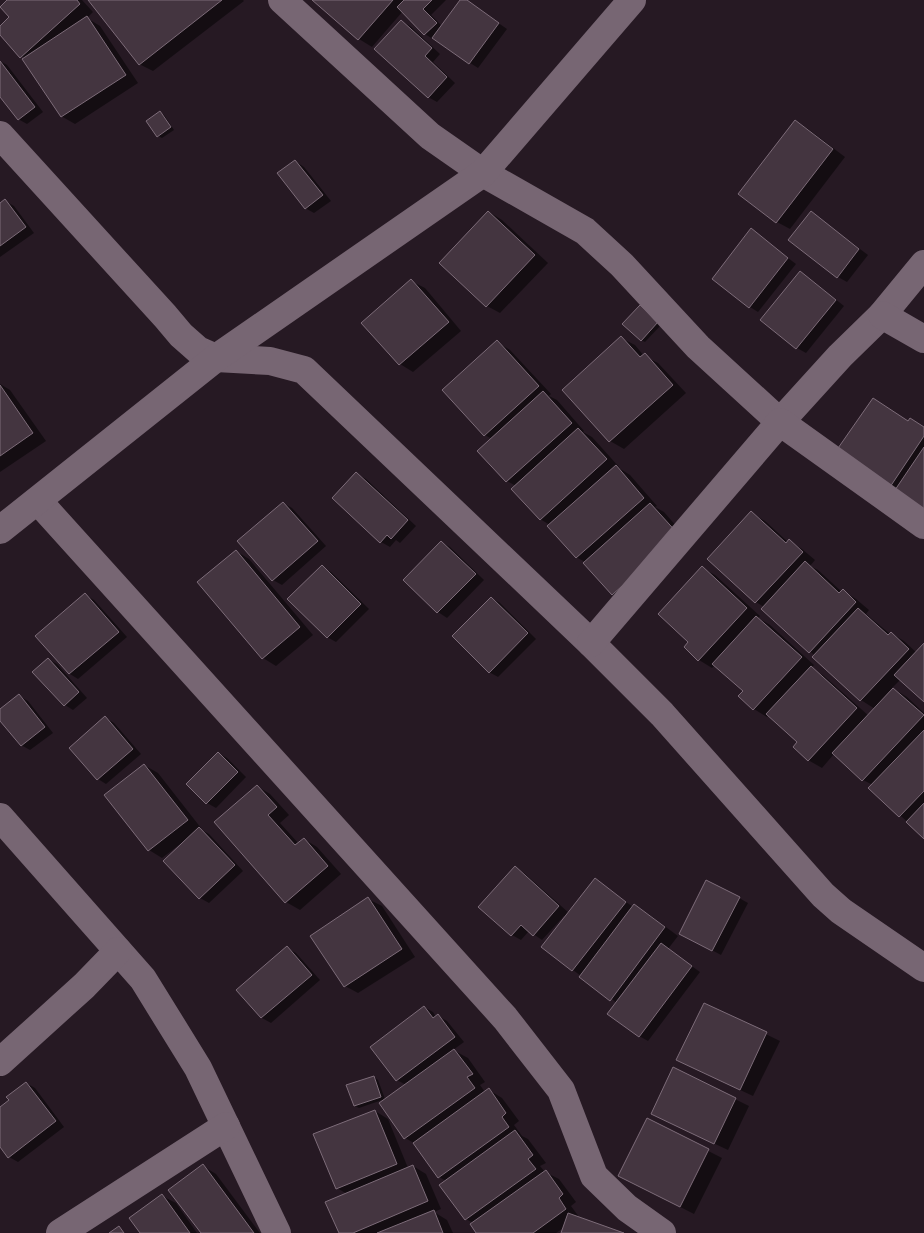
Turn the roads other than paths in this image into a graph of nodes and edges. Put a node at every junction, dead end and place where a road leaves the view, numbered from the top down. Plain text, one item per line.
1 (282, 0) edge
2 (632, 0) edge
3 (0, 135) edge
4 (483, 173) junction
5 (924, 264) edge
6 (882, 315) junction
7 (924, 339) edge
8 (216, 358) junction
9 (780, 422) junction
10 (38, 501) junction
11 (924, 525) edge
12 (0, 530) edge
13 (591, 643) junction
14 (0, 817) edge
15 (118, 951) junction
16 (924, 968) edge
17 (0, 1062) edge
18 (226, 1126) junction
19 (60, 1233) edge
20 (277, 1233) edge
21 (662, 1233) edge

1 - 4 street
2 - 4 street
3 - 8 street
4 - 8 street
4 - 9 street
5 - 6 street
6 - 7 street
6 - 9 street
8 - 10 street
8 - 13 street
9 - 11 street
9 - 13 street
10 - 12 street
10 - 21 street
13 - 16 street
14 - 15 street
15 - 17 street
15 - 18 street
18 - 19 street
18 - 20 street

